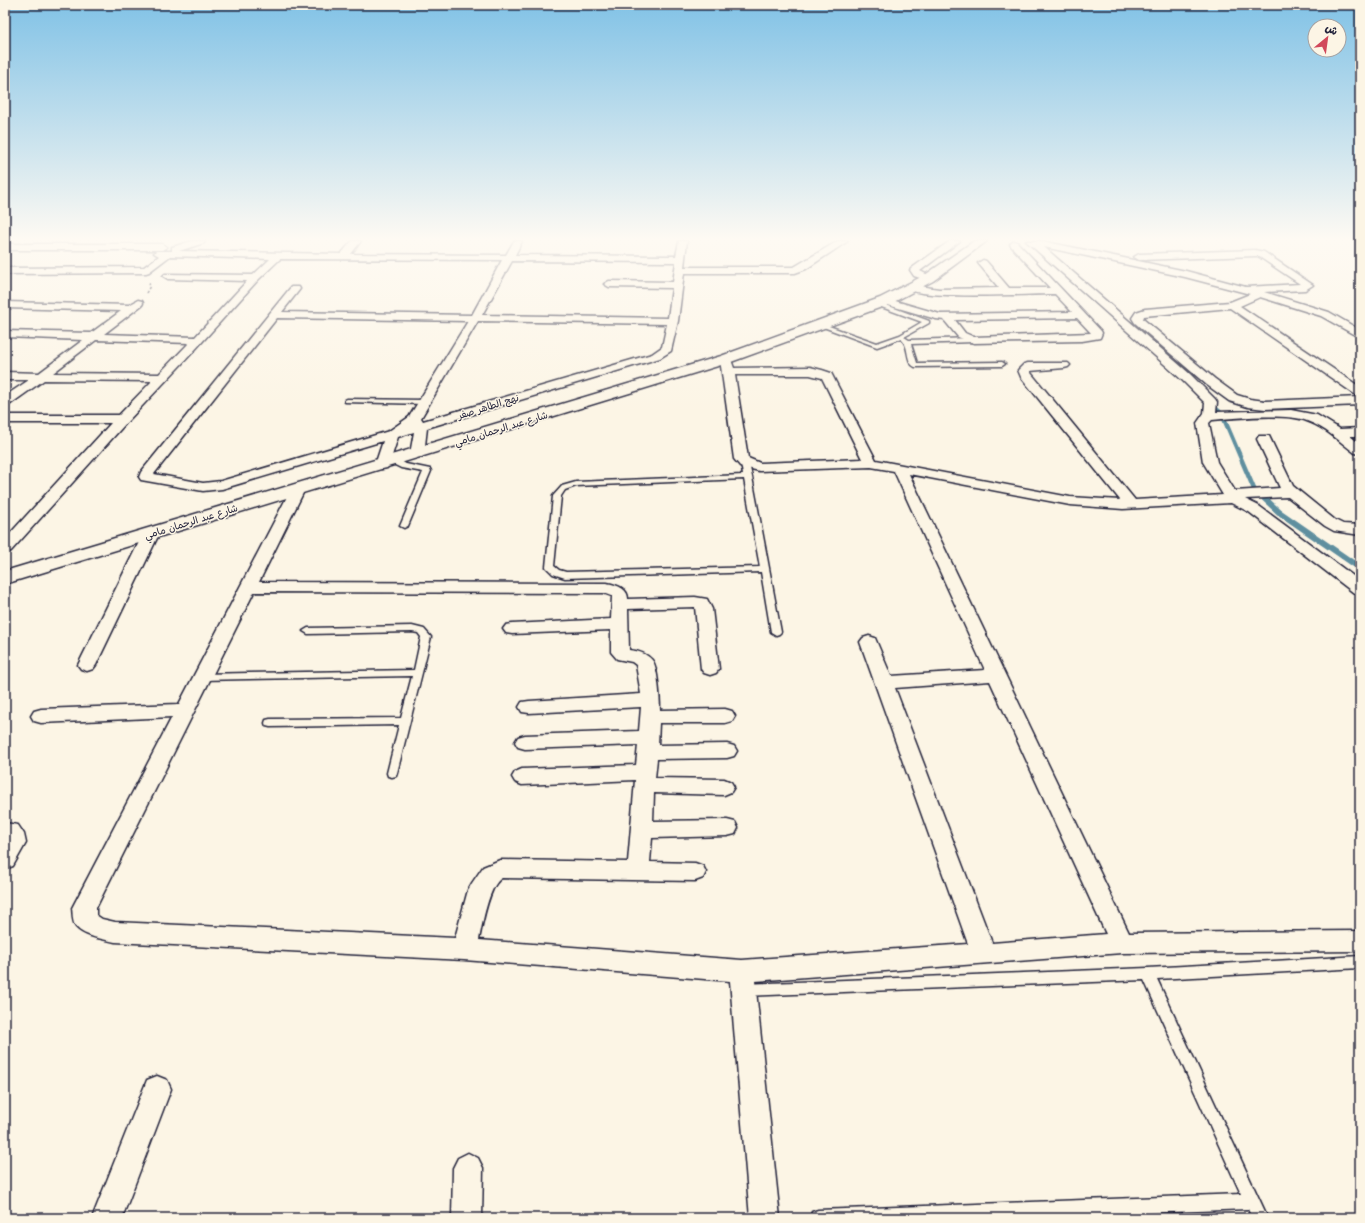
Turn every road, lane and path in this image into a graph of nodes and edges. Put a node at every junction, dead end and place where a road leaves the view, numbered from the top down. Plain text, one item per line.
1 (142, 298) edge
2 (237, 298) edge
3 (287, 298) edge
4 (486, 298) edge
5 (676, 298) edge
6 (890, 298) edge
7 (1064, 298) edge
8 (1096, 298) edge
9 (1250, 298) edge
10 (1273, 298) edge
11 (881, 302) junction
12 (5, 305) edge
13 (1232, 305) junction
14 (135, 306) junction
15 (275, 315) junction
16 (1079, 315) junction
17 (475, 318) junction
18 (948, 318) junction
19 (673, 321) junction
20 (821, 325) junction
21 (5, 334) edge
22 (1360, 335) edge
23 (95, 336) junction
24 (902, 336) junction
25 (198, 340) junction
26 (974, 340) junction
27 (908, 342) junction
28 (1002, 364) dead end
29 (727, 365) junction
30 (1064, 365) dead end
31 (5, 376) edge
32 (42, 376) junction
33 (162, 378) junction
34 (1360, 392) edge
35 (347, 401) dead end
36 (1360, 401) edge
37 (5, 402) edge
38 (425, 402) junction
39 (1208, 416) junction
40 (5, 419) edge
41 (122, 419) junction
42 (418, 423) junction
43 (1336, 432) junction
44 (1360, 432) edge
45 (392, 435) junction
46 (1264, 439) dead end
47 (1360, 450) edge
48 (417, 454) junction
49 (388, 463) junction
50 (745, 463) junction
51 (871, 463) junction
52 (899, 468) junction
53 (748, 477) junction
54 (298, 489) junction
55 (1291, 492) junction
56 (1231, 497) junction
57 (1131, 504) junction
58 (404, 526) dead end
59 (1360, 530) edge
60 (151, 534) junction
61 (5, 548) edge
62 (764, 569) junction
63 (5, 578) edge
64 (248, 587) junction
65 (1360, 589) edge
66 (620, 604) junction
67 (621, 624) junction
68 (512, 629) dead end
69 (308, 631) dead end
70 (776, 632) dead end
71 (869, 642) dead end
72 (87, 665) dead end
73 (710, 669) dead end
74 (418, 673) junction
75 (996, 675) junction
76 (201, 677) junction
77 (884, 683) junction
78 (530, 707) dead end
79 (651, 709) junction
80 (184, 710) junction
81 (41, 716) dead end
82 (725, 716) dead end
83 (405, 721) junction
84 (270, 723) dead end
85 (525, 742) dead end
86 (727, 751) dead end
87 (647, 762) junction
88 (392, 773) dead end
89 (522, 777) dead end
90 (724, 787) dead end
91 (727, 828) dead end
92 (641, 830) junction
93 (5, 832) edge
94 (5, 860) edge
95 (638, 872) junction
96 (695, 872) dead end
97 (1360, 941) edge
98 (1122, 943) junction
99 (464, 949) junction
100 (984, 954) junction
101 (1360, 962) edge
102 (1148, 974) junction
103 (744, 981) junction
104 (157, 1089) dead end
105 (468, 1168) dead end
106 (1253, 1201) junction
107 (107, 1218) edge
108 (467, 1218) edge
109 (765, 1218) edge
110 (818, 1218) edge
111 (1260, 1218) edge

1 - 14 path
2 - 25 street
3 - 15 street
4 - 17 street
5 - 19 street, نهج الطاهر صفر
6 - 11 street, شارع عبد الرحمان مامي
7 - 16 street
8 - 39 street
9 - 13 street
10 - 22 street
11 - 18 street
11 - 20 street, شارع عبد الرحمان مامي
11 - 24 lane
12 - 14 street
13 - 34 street
13 - 36 street
14 - 23 street
15 - 17 street
15 - 45 street
16 - 18 street
16 - 26 street
17 - 19 street
17 - 38 street
18 - 26 street
19 - 42 street, نهج الطاهر صفر
20 - 24 lane
20 - 29 street, شارع عبد الرحمان مامي
21 - 23 street
23 - 25 street
23 - 32 street
24 - 27 lane
25 - 33 street
26 - 27 lane
27 - 28 lane
29 - 48 street, شارع عبد الرحمان مامي
29 - 50 street
29 - 51 street
30 - 57 street
31 - 32 street
32 - 33 street
32 - 37 street
33 - 41 street
35 - 38 lane
38 - 42 street
39 - 43 street
39 - 56 street
40 - 41 street
41 - 61 street
42 - 45 street
42 - 48 street
43 - 44 street
43 - 47 street
45 - 49 street
46 - 55 street
48 - 49 street, شارع عبد الرحمان مامي
49 - 54 street, شارع عبد الرحمان مامي
49 - 58 lane
50 - 51 street
50 - 53 lane
51 - 52 street
52 - 57 street
52 - 75 street
53 - 62 lane
53 - 62 lane
54 - 60 street, شارع عبد الرحمان مامي
54 - 64 street
55 - 56 street
55 - 59 street
56 - 57 street
56 - 65 street
60 - 63 street, شارع عبد الرحمان مامي
60 - 72 street
62 - 70 lane
64 - 66 street
64 - 76 street
66 - 67 street
66 - 73 street
67 - 68 street
67 - 79 street
69 - 74 lane
71 - 77 street
74 - 76 lane
74 - 83 lane
75 - 77 street
75 - 98 street
76 - 80 street
77 - 100 street
78 - 79 street
79 - 82 street
79 - 87 street
80 - 81 street
80 - 99 street
83 - 84 lane
83 - 88 lane
85 - 87 street
86 - 87 street
87 - 89 street
87 - 90 street
87 - 92 street
91 - 92 street
92 - 95 street
93 - 94 street
95 - 96 street
95 - 99 street
97 - 98 street
98 - 100 street
99 - 103 street
100 - 103 street
101 - 102 lane
102 - 103 lane
102 - 106 lane
103 - 109 street
104 - 107 street
105 - 108 street
106 - 110 lane
106 - 111 lane

